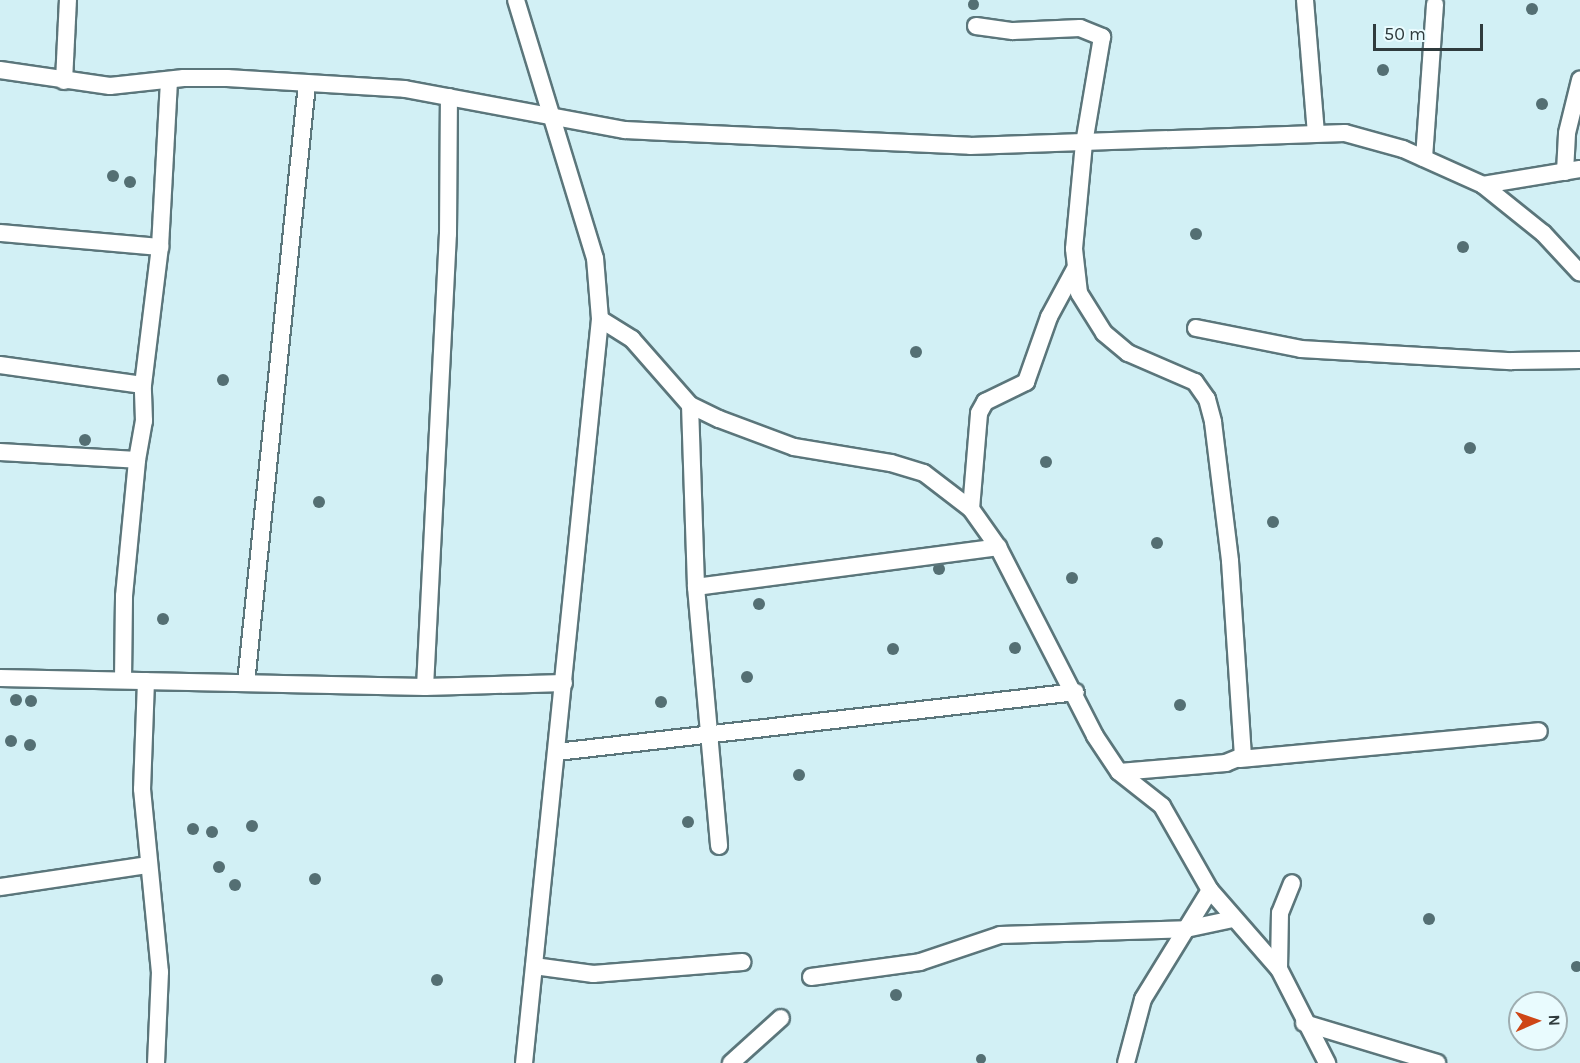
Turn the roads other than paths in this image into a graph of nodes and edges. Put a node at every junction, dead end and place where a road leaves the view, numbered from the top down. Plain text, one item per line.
1 (68, 0) edge
2 (516, 0) edge
3 (1305, 0) edge
4 (1435, 4) dead end
5 (976, 26) dead end
6 (0, 70) edge
7 (169, 80) junction
8 (1580, 80) edge
9 (64, 81) junction
10 (307, 84) junction
11 (449, 97) junction
12 (550, 116) junction
13 (1316, 133) junction
14 (1084, 143) junction
15 (1424, 158) junction
16 (1572, 171) edge
17 (1483, 185) junction
18 (0, 233) edge
19 (160, 247) junction
20 (1075, 269) junction
21 (1580, 273) edge
22 (600, 319) junction
23 (1196, 328) dead end
24 (1580, 360) edge
25 (0, 365) edge
26 (143, 385) junction
27 (690, 405) junction
28 (0, 452) edge
29 (137, 460) junction
30 (971, 509) junction
31 (998, 547) junction
32 (696, 587) junction
33 (0, 678) edge
34 (123, 680) junction
35 (146, 681) junction
36 (246, 683) junction
37 (564, 683) junction
38 (425, 687) junction
39 (1076, 692) junction
40 (1539, 731) dead end
41 (706, 732) junction
42 (557, 752) junction
43 (1240, 759) junction
44 (1119, 772) junction
45 (719, 846) dead end
46 (147, 866) junction
47 (1292, 883) dead end
48 (0, 887) edge
49 (1210, 890) junction
50 (1233, 919) junction
51 (1186, 929) junction
52 (743, 962) dead end
53 (534, 966) junction
54 (1280, 969) junction
55 (811, 976) dead end
56 (781, 1018) dead end
57 (1304, 1023) junction
58 (156, 1063) edge
59 (524, 1063) edge
60 (731, 1063) edge
61 (1126, 1063) edge
62 (1327, 1063) edge
63 (1437, 1063) edge

1 - 9 street
2 - 12 street
3 - 13 street
4 - 15 street
5 - 14 street
6 - 9 street
7 - 9 street
7 - 10 street
7 - 19 street
8 - 16 street
10 - 11 street
10 - 36 street
11 - 12 street
11 - 38 street
12 - 14 street
12 - 22 street
13 - 14 street
13 - 15 street
14 - 20 street
15 - 17 street
16 - 17 street
17 - 21 street
18 - 19 street
19 - 26 street
20 - 30 street
20 - 43 street
22 - 27 street
22 - 37 street
23 - 24 street
25 - 26 street
26 - 29 street
27 - 30 street
27 - 32 street
28 - 29 street
29 - 34 street
30 - 31 street
31 - 32 street
31 - 39 street
32 - 41 street
33 - 34 street
34 - 35 street
35 - 36 street
35 - 46 street
36 - 38 street
37 - 38 street
37 - 42 street
39 - 41 street
39 - 44 street
40 - 43 street
41 - 42 street
41 - 45 street
42 - 53 street
43 - 44 street
44 - 49 street
46 - 48 street
46 - 58 street
47 - 54 street
49 - 50 street
49 - 51 street
50 - 51 street
50 - 54 street
51 - 55 street
51 - 61 street
52 - 53 street
53 - 59 street
54 - 57 street
56 - 60 street
57 - 62 street
57 - 63 street

